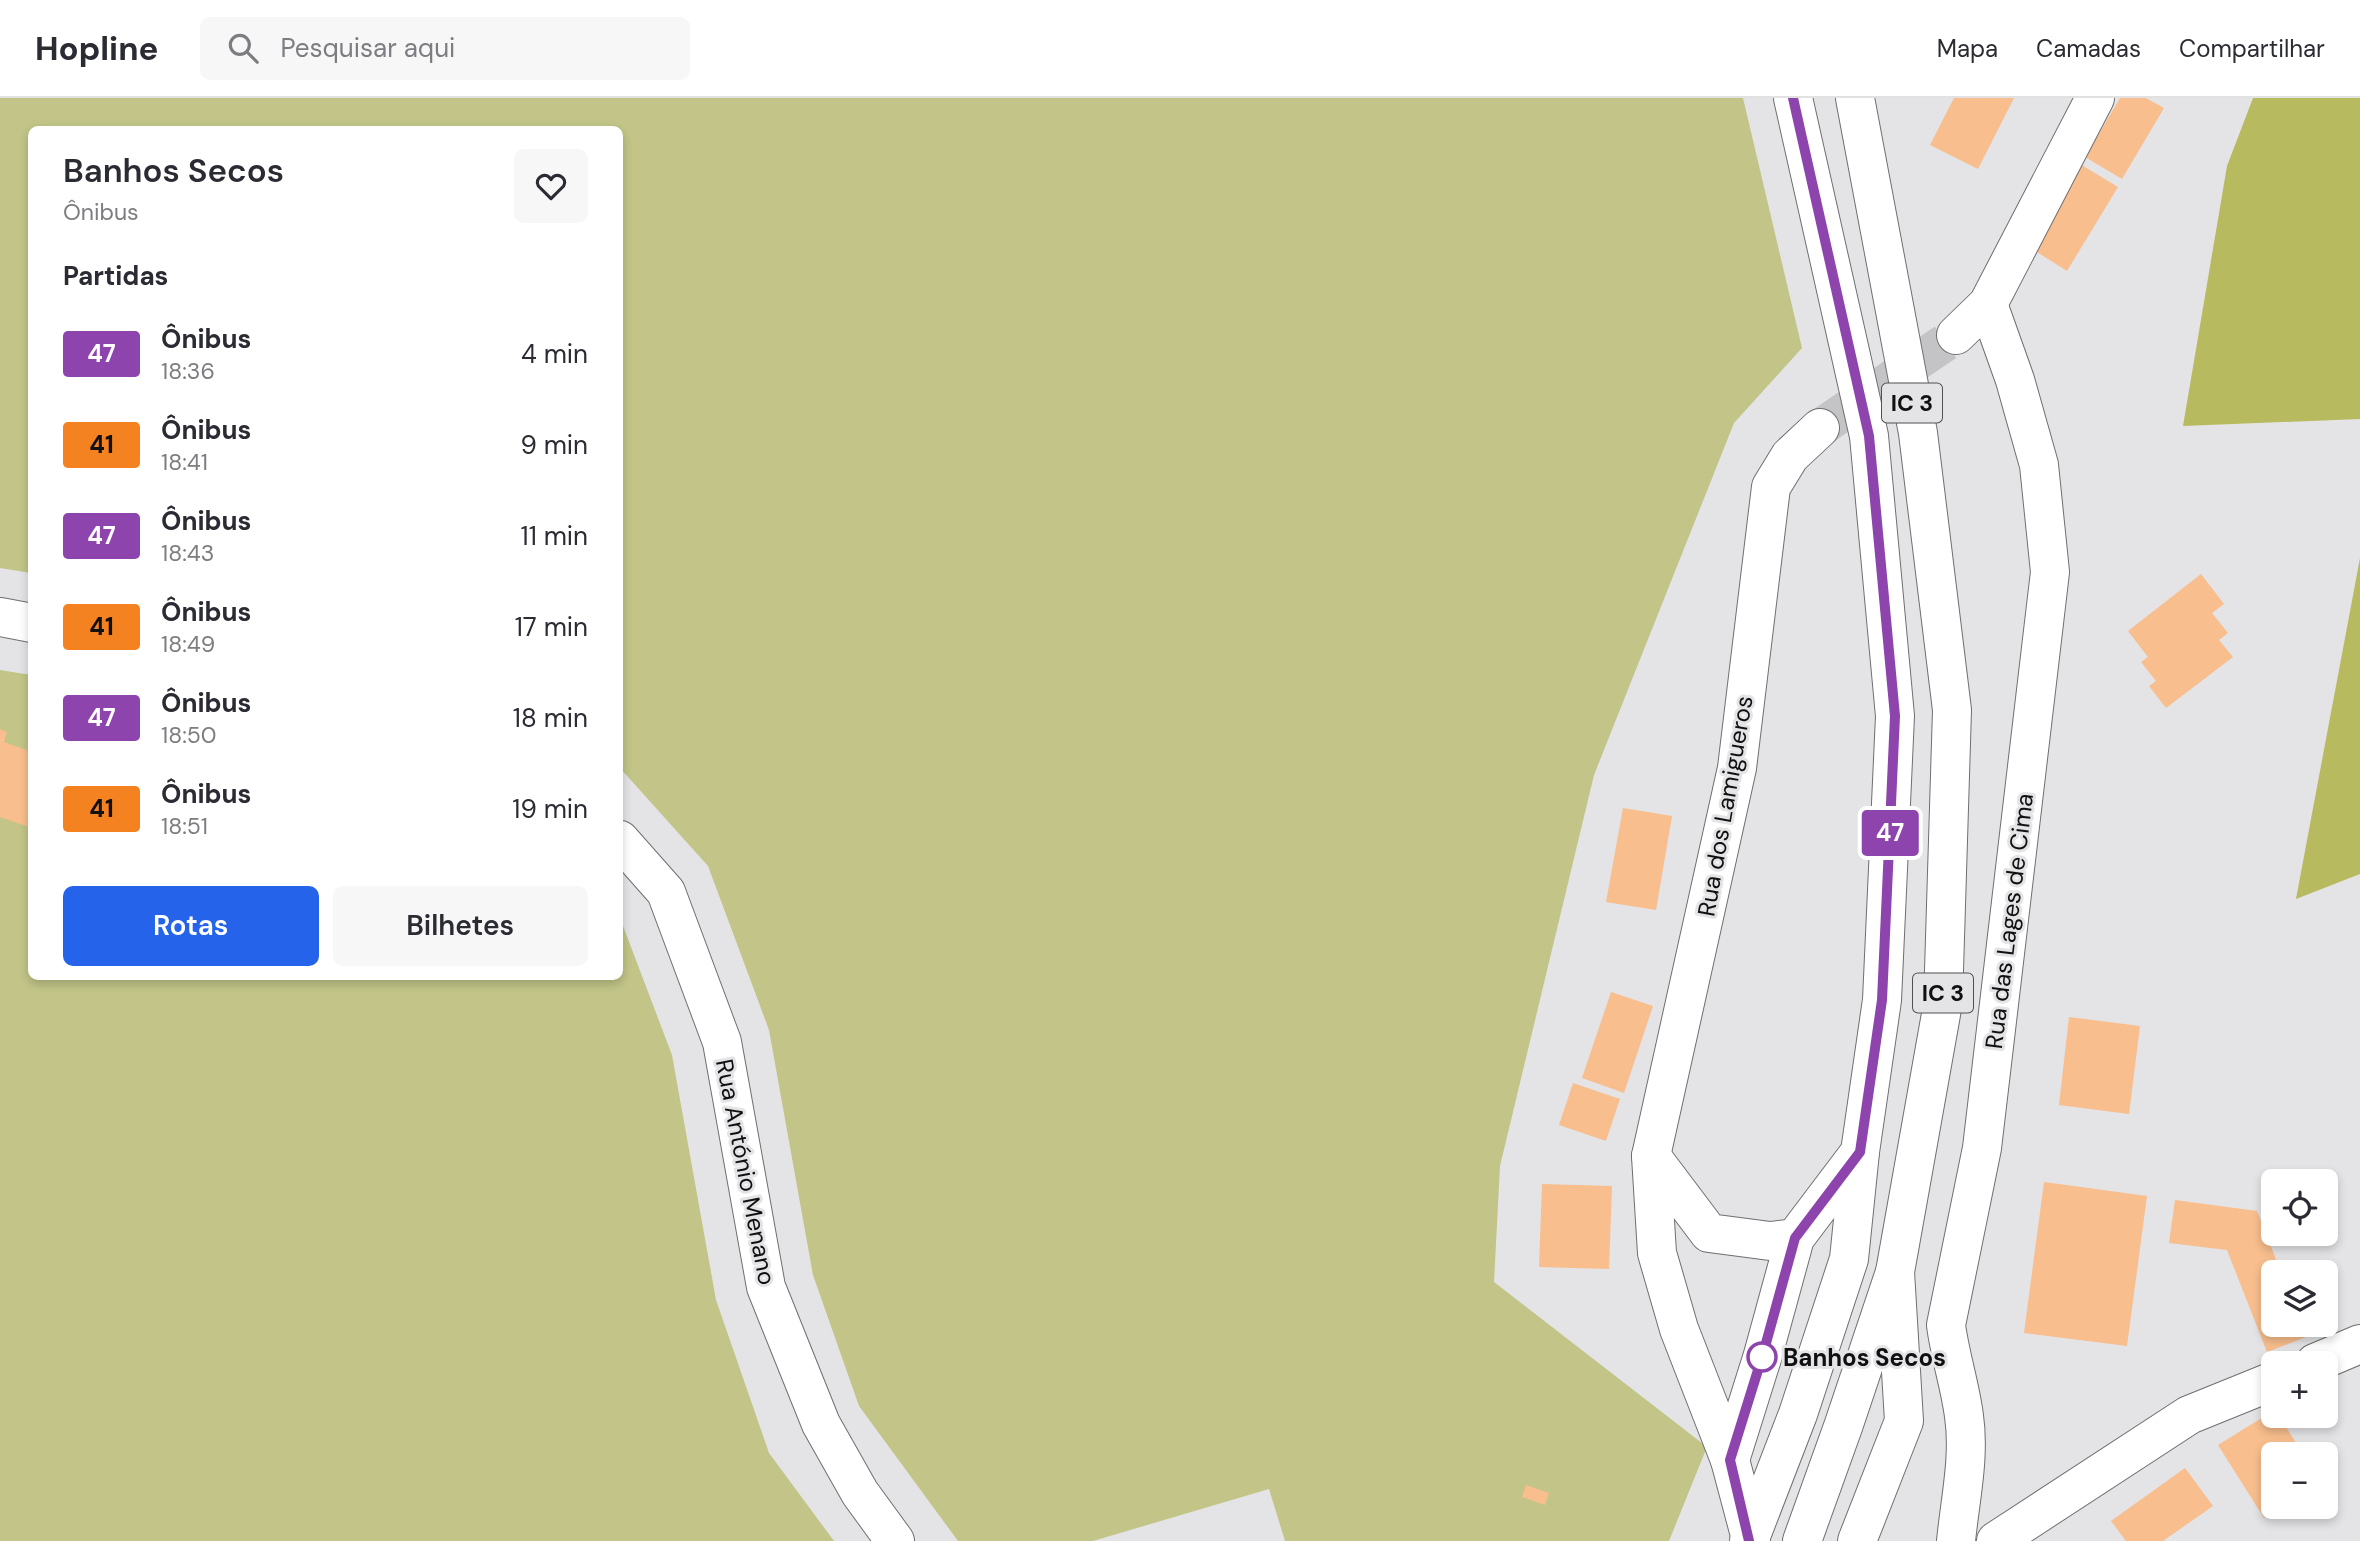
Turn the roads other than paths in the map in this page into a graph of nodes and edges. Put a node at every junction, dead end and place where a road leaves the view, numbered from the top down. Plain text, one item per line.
1 (1793, 98) edge
2 (1855, 98) edge
3 (2095, 98) edge
4 (1988, 304) junction
5 (1956, 335) tunnel mouth
6 (1820, 428) tunnel mouth
7 (0, 617) edge
8 (28, 622) edge
9 (623, 843) edge
10 (1860, 1152) junction
11 (1651, 1156) junction
12 (1795, 1238) junction
13 (1895, 1272) junction
14 (2360, 1344) edge
15 (2338, 1353) edge
16 (2261, 1386) edge
17 (1730, 1460) junction
18 (1750, 1540) edge
19 (895, 1541) edge
20 (1802, 1541) edge
21 (1857, 1541) edge
22 (1956, 1541) edge
23 (1996, 1541) edge

1 - 10 main road, IC 3
2 - 13 main road, IC 3
3 - 4 main road
4 - 5 main road
4 - 22 main road, Rua das Lages de Cima
6 - 11 main road, Rua dos Lamigueros
7 - 8 main road
9 - 19 main road, Rua António Menano
10 - 12 main road
10 - 18 main road, IC 3
11 - 12 main road
11 - 17 main road, Rua dos Lamigueros
12 - 17 main road
13 - 20 main road, IC 3
13 - 21 main road
14 - 15 main road
16 - 23 main road
17 - 18 main road, Rua dos Lamigueros

